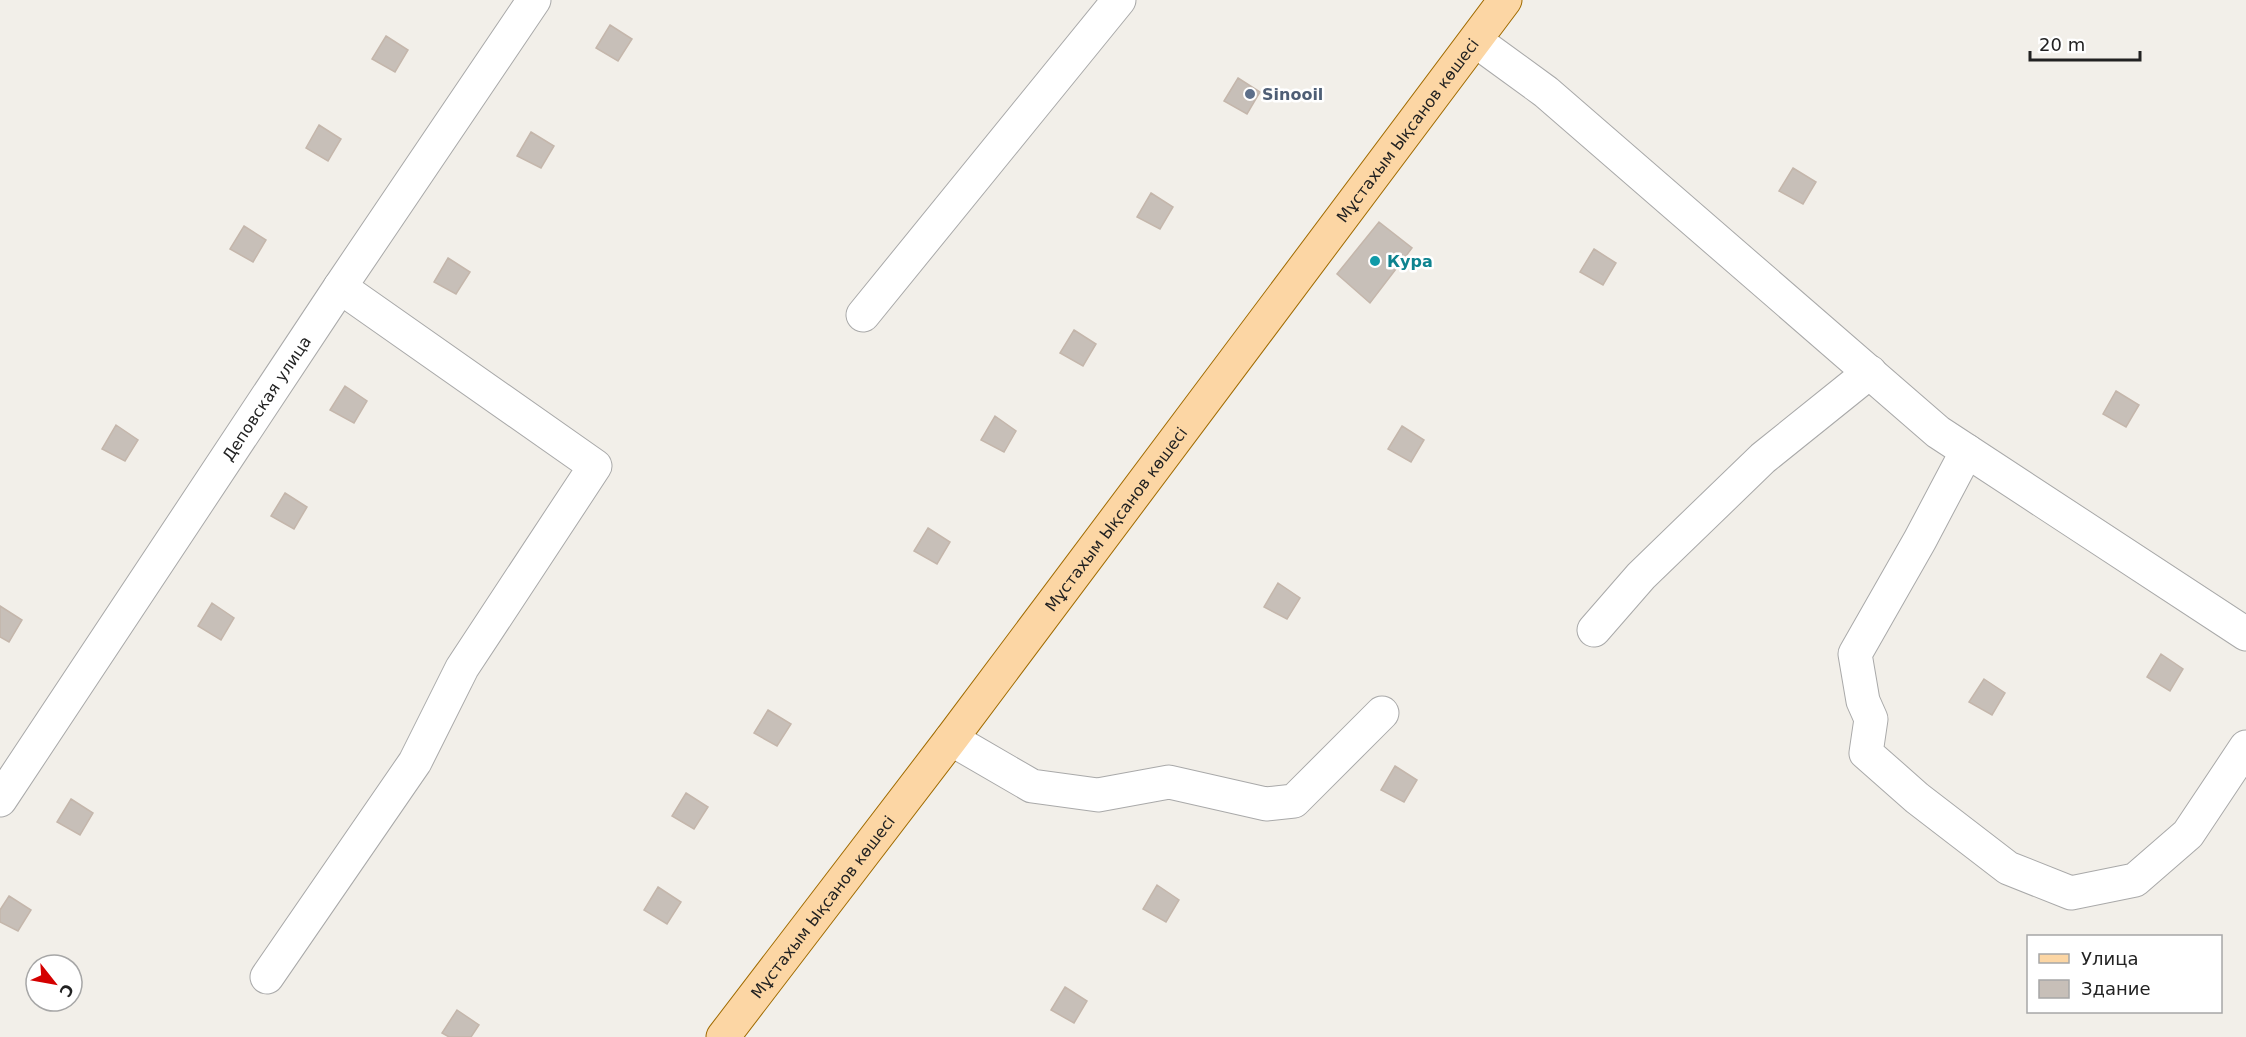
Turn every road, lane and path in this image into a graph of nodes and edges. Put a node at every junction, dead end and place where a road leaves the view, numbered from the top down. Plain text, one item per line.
1 (534, 0) edge
2 (1119, 0) edge
3 (1505, 0) edge
4 (1476, 40) junction
5 (340, 287) junction
6 (863, 315) dead end
7 (1870, 372) junction
8 (1967, 451) junction
9 (1594, 630) dead end
10 (2246, 634) edge
11 (1382, 713) dead end
12 (951, 739) junction
13 (2246, 747) edge
14 (0, 800) edge
15 (267, 977) dead end
16 (723, 1037) edge

1 - 5 street, Деповская улица
2 - 6 street
3 - 4 main road, Мұстахым Ықсанов көшесі
4 - 7 street
4 - 12 main road, Мұстахым Ықсанов көшесі
5 - 14 street, Деповская улица
5 - 15 street
7 - 8 street
7 - 9 street
8 - 10 street
8 - 13 street
11 - 12 street
12 - 16 main road, Мұстахым Ықсанов көшесі

